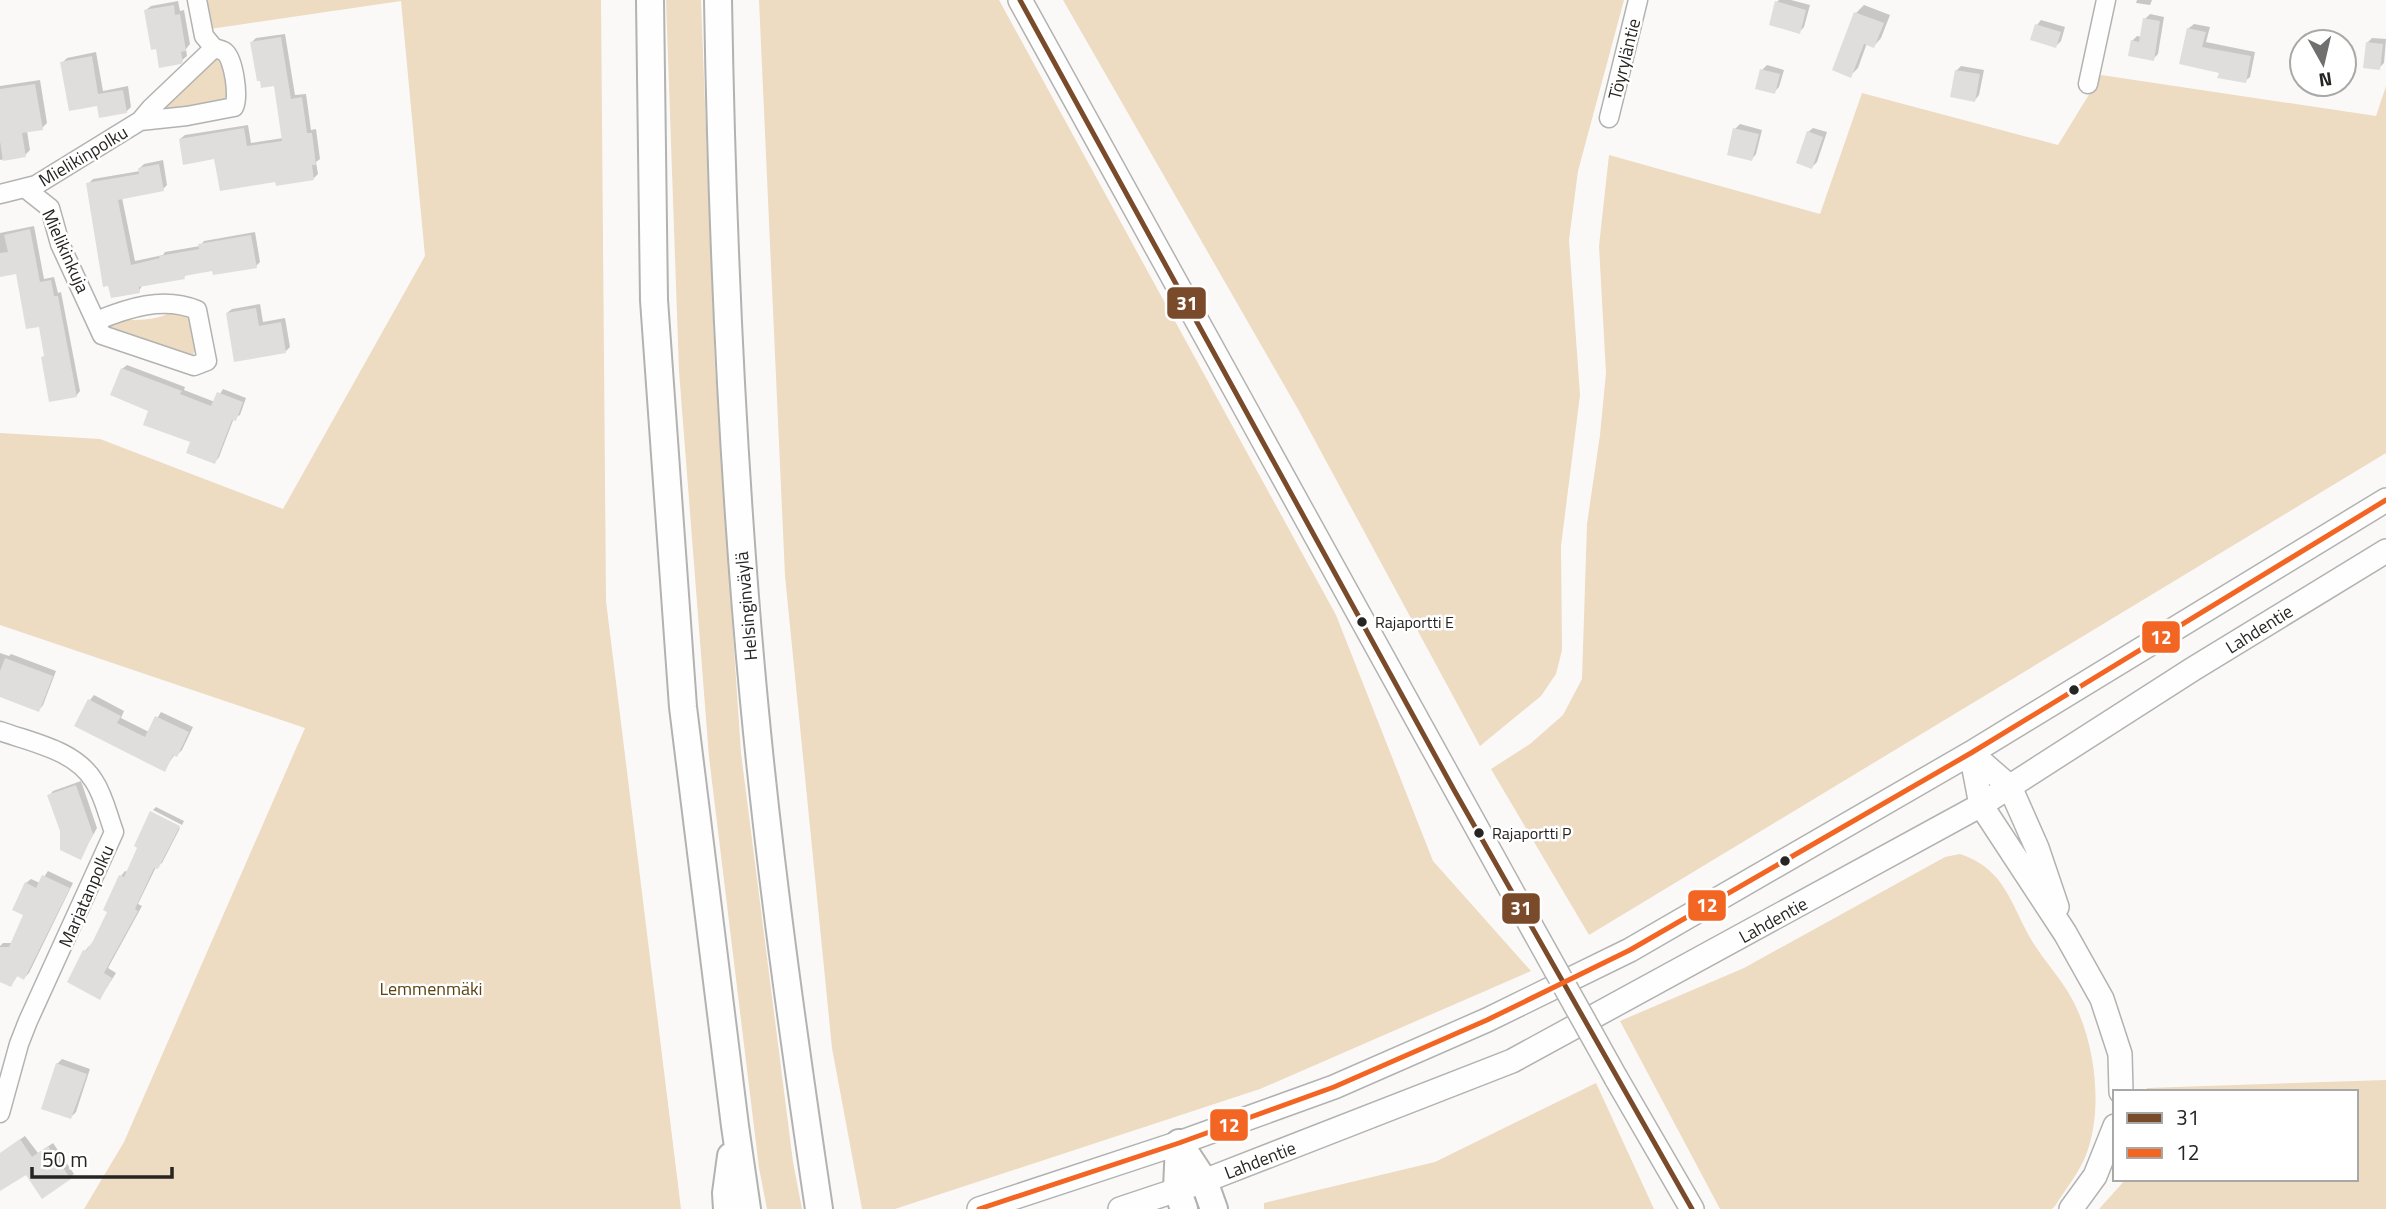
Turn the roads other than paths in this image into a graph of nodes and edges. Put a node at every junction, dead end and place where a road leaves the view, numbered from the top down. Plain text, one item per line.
1 (197, 0) edge
2 (650, 0) edge
3 (718, 0) edge
4 (1020, 0) edge
5 (1638, 0) edge
6 (2106, 0) edge
7 (214, 48) junction
8 (2088, 84) dead end
9 (1609, 118) dead end
10 (140, 121) junction
11 (26, 189) junction
12 (0, 194) edge
13 (96, 321) junction
14 (2386, 500) edge
15 (2386, 551) edge
16 (0, 731) edge
17 (1971, 753) junction
18 (2010, 787) junction
19 (1981, 805) junction
20 (2065, 933) junction
21 (2121, 1090) edge
22 (0, 1113) edge
23 (2113, 1131) edge
24 (1179, 1143) junction
25 (1205, 1181) junction
26 (1180, 1199) edge
27 (740, 1209) edge
28 (819, 1209) edge
29 (979, 1209) edge
30 (1120, 1209) edge
31 (1214, 1209) edge
32 (1692, 1209) edge
33 (2071, 1209) edge

1 - 7 street, Mielikinpolku
2 - 27 highway
3 - 28 highway, Helsinginväylä
4 - 32 main road, bridge
5 - 9 street, Töyryläntie
6 - 8 street
7 - 10 street, Mielikinpolku
7 - 10 street, Mielikinpolku
10 - 11 street, Mielikinpolku
11 - 12 street, Mielikinpolku
11 - 13 street, Mielikinkuja
13 - 13 street, Mielikinkuja
14 - 17 main road
15 - 18 main road, Lahdentie
16 - 22 street, Marjatanpolku
17 - 18 main road
17 - 19 main road
17 - 24 main road
18 - 19 main road, Lahdentie
18 - 20 main road
19 - 20 main road
19 - 25 main road, Lahdentie
20 - 21 main road
23 - 33 main road
24 - 25 highway
24 - 26 highway
24 - 29 main road
25 - 26 main road, Lahdentie
25 - 31 highway
26 - 30 main road, Lahdentie

